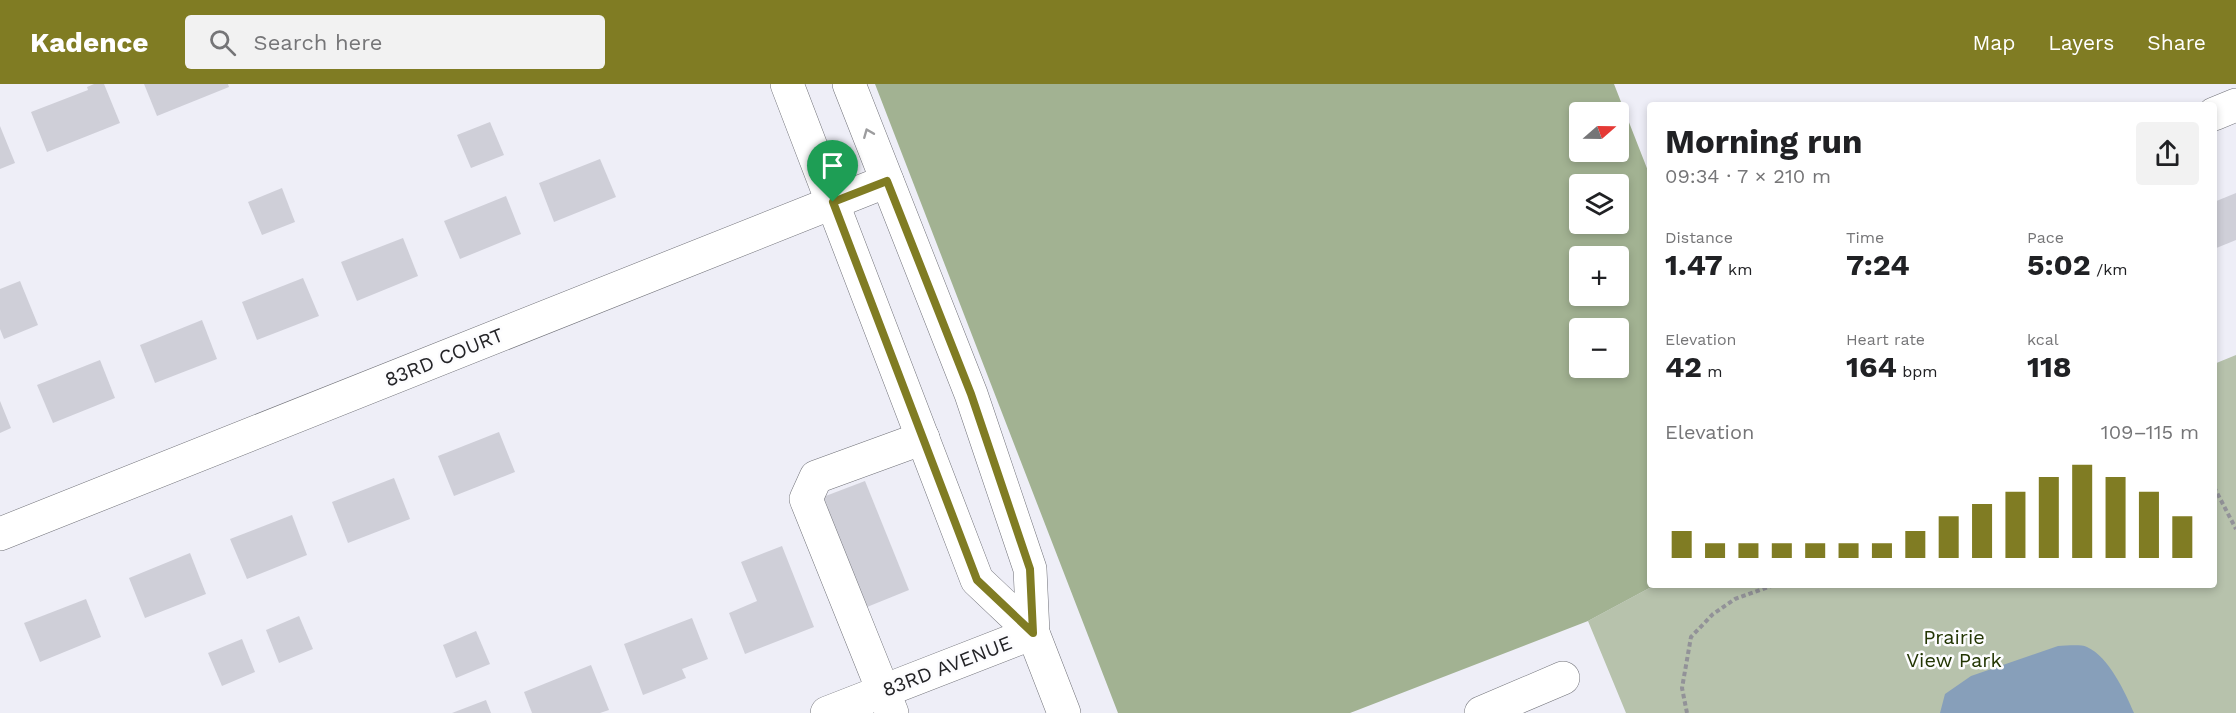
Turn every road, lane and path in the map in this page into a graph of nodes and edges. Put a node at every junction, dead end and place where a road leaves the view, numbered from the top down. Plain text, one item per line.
1 (788, 84) edge
2 (849, 84) edge
3 (2236, 105) edge
4 (2217, 113) edge
5 (887, 181) junction
6 (833, 202) junction
7 (923, 438) junction
8 (2217, 493) edge
9 (2236, 529) edge
10 (0, 534) edge
11 (1766, 588) edge
12 (1033, 633) junction
13 (1563, 678) dead end
14 (887, 702) edge
15 (827, 713) edge
16 (1064, 713) edge
17 (1481, 713) edge
18 (1687, 713) edge

1 - 6 main road
5 -> 2 main road
3 - 4 main road
5 - 6 main road, 83RD COURT
5 - 12 main road
6 - 7 main road
6 - 10 main road, 83RD COURT
7 - 12 main road
7 - 14 main road
8 - 9 path
11 - 18 path
12 - 14 main road, 83RD AVENUE
12 - 16 main road
13 - 17 main road
14 - 15 main road, 83RD AVENUE

